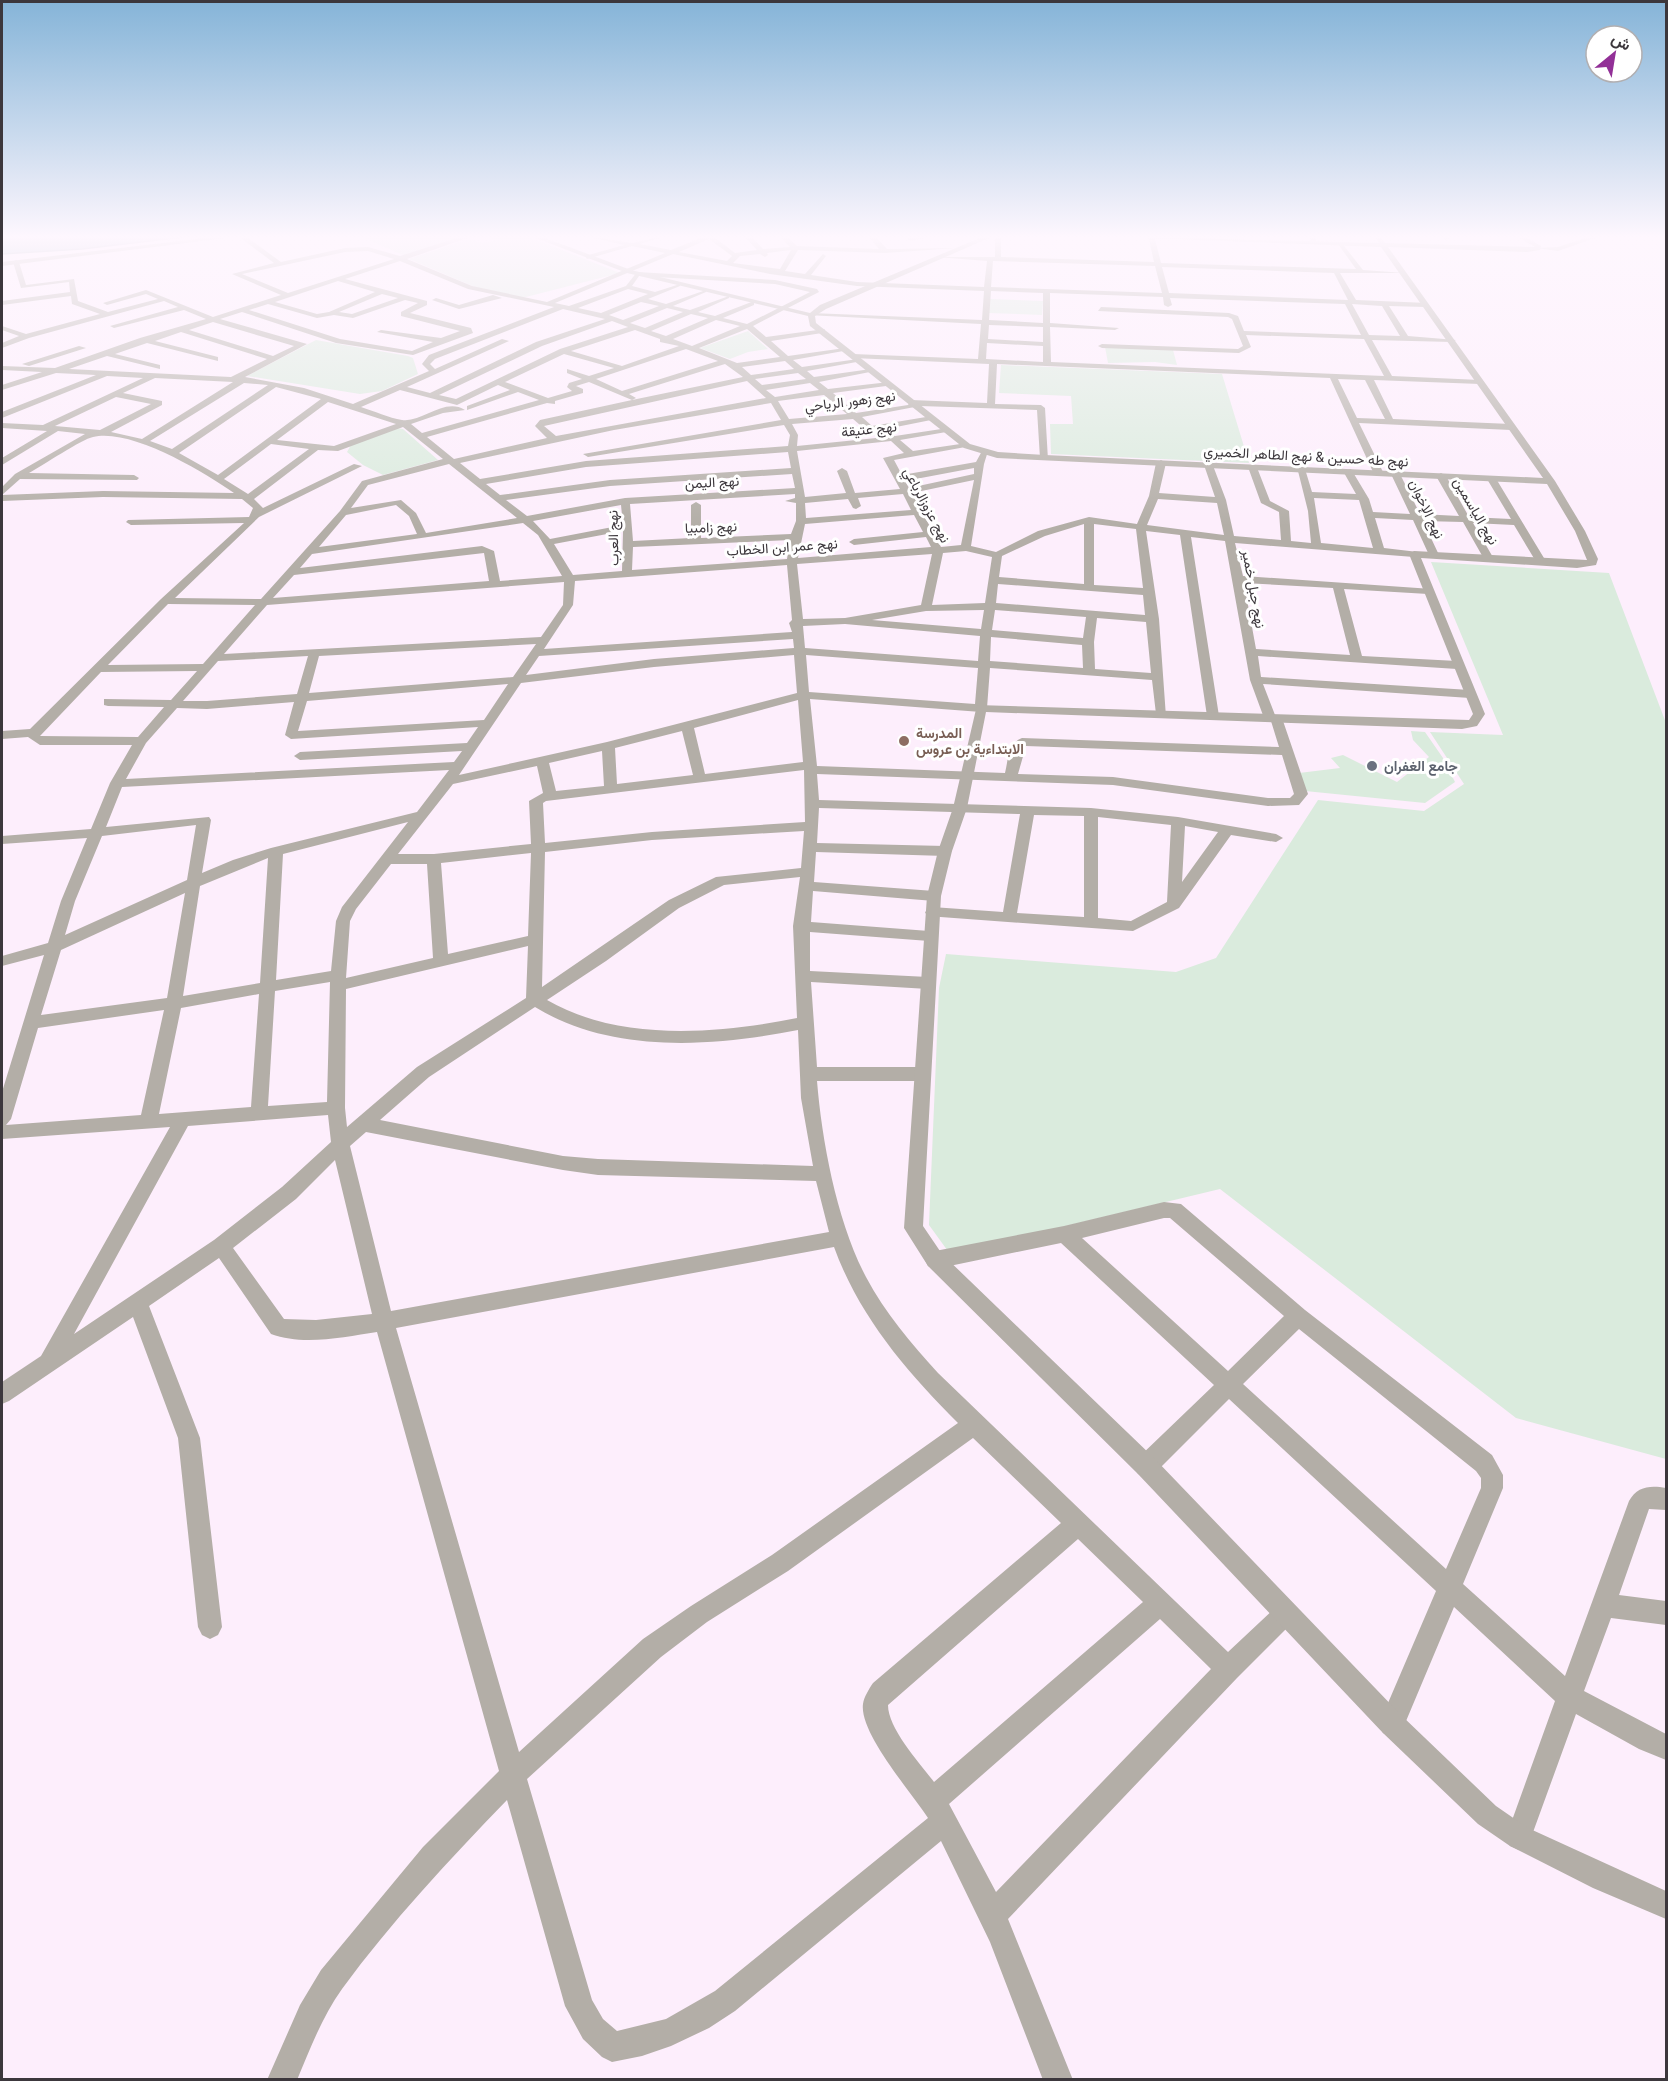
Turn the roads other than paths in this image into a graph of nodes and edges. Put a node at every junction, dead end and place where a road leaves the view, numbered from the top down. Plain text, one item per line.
1 (15, 332) edge
2 (40, 332) edge
3 (142, 332) edge
4 (168, 332) edge
5 (187, 332) edge
6 (255, 332) edge
7 (313, 332) edge
8 (381, 332) joint
9 (463, 332) edge
10 (475, 332) edge
11 (500, 332) edge
12 (570, 332) edge
13 (621, 332) edge
14 (643, 332) edge
15 (682, 332) edge
16 (731, 332) edge
17 (755, 332) edge
18 (815, 332) edge
19 (823, 332) edge
20 (984, 332) edge
21 (1046, 332) edge
22 (1363, 332) edge
23 (1402, 332) edge
24 (1446, 332) edge
25 (1241, 333) joint
26 (135, 334) dead end
27 (322, 335) junction
28 (26, 336) junction
29 (489, 336) junction
30 (71, 338) dead end
31 (1366, 338) junction
32 (1406, 339) junction
33 (143, 340) junction
34 (505, 340) junction
35 (663, 340) junction
36 (764, 340) junction
37 (833, 340) junction
38 (1452, 340) junction
39 (444, 341) junction
40 (984, 341) junction
41 (822, 342) dead end
42 (1047, 344) junction
43 (300, 345) junction
44 (358, 345) junction
45 (2, 346) edge
46 (536, 346) junction
47 (1102, 346) dead end
48 (787, 347) dead end
49 (688, 348) junction
50 (775, 349) junction
51 (1179, 349) junction
52 (240, 350) junction
53 (564, 351) junction
54 (104, 352) junction
55 (852, 356) junction
56 (272, 358) junction
57 (215, 359) junction
58 (786, 359) junction
59 (726, 361) junction
60 (982, 361) junction
61 (993, 362) junction
62 (1047, 364) junction
63 (197, 366) dead end
64 (736, 366) junction
65 (4, 367) edge
66 (621, 368) junction
67 (188, 369) dead end
68 (799, 369) junction
69 (50, 370) junction
70 (1185, 370) junction
71 (570, 371) dead end
72 (871, 371) junction
73 (109, 372) junction
74 (434, 372) junction
75 (157, 374) junction
76 (176, 374) junction
77 (1333, 376) junction
78 (1368, 377) junction
79 (749, 378) junction
80 (1389, 378) junction
81 (239, 379) junction
82 (590, 379) junction
83 (812, 381) junction
84 (1480, 382) junction
85 (499, 383) junction
86 (275, 384) junction
87 (886, 384) junction
88 (867, 386) junction
89 (399, 387) junction
90 (2, 388) edge
91 (761, 388) junction
92 (519, 389) junction
93 (826, 392) junction
94 (623, 393) junction
95 (114, 394) junction
96 (430, 396) junction
97 (326, 399) junction
98 (789, 399) junction
99 (637, 401) junction
100 (774, 401) junction
101 (551, 402) junction
102 (914, 405) junction
103 (991, 405) junction
104 (796, 406) dead end
105 (354, 407) junction
106 (457, 407) junction
107 (894, 410) junction
108 (803, 413) dead end
109 (2, 414) edge
110 (574, 414) junction
111 (855, 416) junction
112 (829, 418) junction
113 (932, 419) junction
114 (480, 420) junction
115 (1354, 420) junction
116 (811, 421) junction
117 (1390, 421) junction
118 (788, 422) junction
119 (405, 424) junction
120 (2, 425) edge
121 (17, 426) junction
122 (837, 427) dead end
123 (1511, 427) junction
124 (44, 428) junction
125 (56, 429) junction
126 (870, 429) junction
127 (948, 431) junction
128 (2, 434) edge
129 (94, 434) junction
130 (845, 436) dead end
131 (419, 437) junction
132 (565, 437) junction
133 (554, 439) junction
134 (896, 440) junction
135 (144, 441) junction
136 (266, 441) junction
137 (853, 444) junction
138 (573, 446) dead end
139 (967, 446) junction
140 (315, 448) junction
141 (335, 449) junction
142 (792, 449) junction
143 (172, 453) junction
144 (985, 453) junction
145 (912, 455) junction
146 (1045, 458) junction
147 (526, 459) junction
148 (451, 461) junction
149 (2, 462) edge
150 (1161, 463) junction
151 (586, 464) junction
152 (979, 464) junction
153 (1209, 465) junction
154 (357, 466) junction
155 (1253, 467) junction
156 (1300, 469) junction
157 (795, 471) junction
158 (842, 471) dead end
159 (1348, 471) junction
160 (1378, 472) junction
161 (1396, 474) junction
162 (18, 476) junction
163 (979, 476) junction
164 (1441, 476) junction
165 (121, 478) junction
166 (134, 478) dead end
167 (1492, 478) junction
168 (218, 479) junction
169 (898, 479) junction
170 (377, 480) junction
171 (1550, 481) junction
172 (481, 482) junction
173 (545, 490) junction
174 (906, 491) junction
175 (2, 492) edge
176 (103, 494) junction
177 (800, 496) junction
178 (853, 496) junction
179 (1154, 496) junction
180 (247, 497) junction
181 (2, 498) edge
182 (500, 498) junction
183 (1363, 498) junction
184 (1221, 500) junction
185 (1309, 500) junction
186 (1266, 502) junction
187 (1288, 503) dead end
188 (1299, 504) dead end
189 (626, 505) junction
190 (696, 505) junction
191 (917, 512) junction
192 (343, 513) junction
193 (1368, 515) junction
194 (255, 517) junction
195 (861, 518) junction
196 (1417, 518) junction
197 (528, 519) junction
198 (848, 520) junction
199 (1089, 520) junction
200 (1466, 520) junction
201 (801, 521) junction
202 (131, 522) dead end
203 (1518, 522) junction
204 (628, 527) junction
205 (1142, 527) junction
206 (1185, 533) junction
207 (930, 534) junction
208 (423, 536) junction
209 (795, 537) junction
210 (1229, 538) junction
211 (696, 541) junction
212 (549, 542) junction
213 (854, 542) junction
214 (1286, 543) junction
215 (628, 544) junction
216 (1316, 545) junction
217 (966, 548) junction
218 (938, 550) junction
219 (1379, 550) junction
220 (310, 551) junction
221 (1414, 554) junction
222 (997, 555) junction
223 (1434, 555) junction
224 (861, 556) junction
225 (1489, 559) junction
226 (792, 561) junction
227 (1542, 563) junction
228 (291, 572) junction
229 (627, 574) junction
230 (569, 578) junction
231 (1239, 579) junction
232 (993, 580) junction
233 (495, 583) junction
234 (1338, 586) junction
235 (1089, 587) junction
236 (1428, 591) junction
237 (1150, 592) junction
238 (165, 601) junction
239 (265, 602) junction
240 (992, 606) junction
241 (926, 608) junction
242 (1092, 613) junction
243 (1153, 619) junction
244 (845, 621) junction
245 (797, 629) junction
246 (986, 634) junction
247 (544, 640) junction
248 (1088, 642) junction
249 (800, 651) junction
250 (1250, 652) junction
251 (535, 653) junction
252 (314, 654) junction
253 (1357, 658) junction
254 (211, 662) junction
255 (984, 663) junction
256 (1457, 665) junction
257 (96, 669) junction
258 (1089, 672) junction
259 (1156, 676) junction
260 (516, 680) junction
261 (1256, 680) junction
262 (1470, 694) junction
263 (804, 695) junction
264 (302, 697) junction
265 (108, 702) dead end
266 (175, 703) junction
267 (981, 708) junction
268 (1162, 714) junction
269 (1213, 716) junction
270 (1273, 718) junction
271 (488, 723) junction
272 (687, 726) junction
273 (34, 733) junction
274 (2, 735) edge
275 (141, 741) junction
276 (608, 746) junction
277 (470, 747) junction
278 (1287, 751) junction
279 (300, 756) dead end
280 (542, 761) junction
281 (458, 766) junction
282 (811, 768) junction
283 (965, 776) junction
284 (1011, 777) junction
285 (700, 778) junction
286 (448, 781) junction
287 (117, 783) junction
288 (610, 788) junction
289 (551, 796) junction
290 (813, 804) junction
291 (960, 808) junction
292 (1028, 810) junction
293 (1091, 812) junction
294 (424, 814) junction
295 (1178, 821) junction
296 (813, 826) junction
297 (1228, 829) junction
298 (96, 832) junction
299 (1276, 838) dead end
300 (2, 840) edge
301 (811, 847) junction
302 (538, 848) junction
303 (276, 851) junction
304 (945, 851) junction
305 (390, 859) junction
306 (434, 859) junction
307 (808, 879) junction
308 (193, 884) junction
309 (933, 904) junction
310 (1174, 904) junction
311 (1009, 918) junction
312 (1091, 924) junction
313 (801, 926) junction
314 (929, 936) junction
315 (537, 939) junction
316 (53, 947) junction
317 (2, 962) edge
318 (441, 962) junction
319 (803, 976) junction
320 (338, 980) junction
321 (928, 983) junction
322 (268, 985) junction
323 (534, 999) junction
324 (174, 1003) junction
325 (30, 1023) junction
326 (805, 1023) junction
327 (808, 1074) junction
328 (922, 1074) junction
329 (336, 1108) junction
330 (260, 1114) junction
331 (2, 1119) edge
332 (182, 1121) junction
333 (148, 1123) junction
334 (364, 1124) junction
335 (2, 1132) edge
336 (340, 1144) junction
337 (823, 1173) junction
338 (1064, 1234) junction
339 (838, 1238) junction
340 (221, 1246) junction
341 (935, 1260) junction
342 (137, 1301) junction
343 (1298, 1316) junction
344 (384, 1321) junction
345 (49, 1360) junction
346 (1228, 1386) junction
347 (2, 1394) edge
348 (974, 1424) junction
349 (1146, 1466) junction
350 (1666, 1499) edge
351 (1078, 1524) junction
352 (1448, 1588) junction
353 (1161, 1602) junction
354 (1605, 1605) junction
355 (1666, 1613) edge
356 (1285, 1614) junction
357 (210, 1627) dead end
358 (1228, 1669) junction
359 (1568, 1696) junction
360 (1392, 1724) junction
361 (1666, 1747) edge
362 (512, 1776) junction
363 (938, 1812) junction
364 (1519, 1836) junction
365 (1666, 1905) edge
366 (992, 1916) junction
367 (282, 2079) edge
368 (1058, 2079) edge

1 - 28 street
2 - 28 street
3 - 26 street
4 - 33 street
5 - 52 street
6 - 43 street
7 - 27 street
8 - 39 street
8 - 44 street
9 - 39 street
10 - 29 street
11 - 29 street
12 - 46 street
13 - 53 street
14 - 35 street
15 - 35 street
16 - 49 street
17 - 36 street
18 - 36 street
19 - 37 street, نهج طه حسين & نهج الطاهر الخميري
20 - 40 street
21 - 42 street
22 - 31 street
23 - 32 street
24 - 38 street
25 - 31 street
25 - 51 street
27 - 43 street
27 - 44 street
28 - 45 street
29 - 34 street
29 - 74 street
30 - 65 street
31 - 32 street
31 - 80 street
32 - 38 street
33 - 54 street
33 - 57 street
34 - 46 street
34 - 74 street
35 - 49 street
36 - 50 street
37 - 41 street
37 - 55 street, نهج طه حسين & نهج الطاهر الخميري
38 - 84 street
39 - 44 street
40 - 42 street
40 - 60 street
42 - 62 street
43 - 56 street
46 - 53 street
46 - 96 street
47 - 51 street
48 - 50 street
49 - 59 street
49 - 66 street
50 - 58 street
51 - 70 street
52 - 56 street
52 - 57 street
53 - 66 street
53 - 85 street
54 - 69 street
54 - 76 street
55 - 58 street
55 - 60 street
55 - 68 street
55 - 72 street, نهج طه حسين & نهج الطاهر الخميري
56 - 81 street
57 - 63 street
58 - 64 street
58 - 68 street
59 - 64 street
59 - 94 street
60 - 61 street
61 - 62 street
61 - 103 street
62 - 70 street
64 - 79 street
65 - 69 street
66 - 82 street
67 - 76 street
68 - 79 street
68 - 83 street
69 - 73 street
69 - 90 street
70 - 77 street
71 - 82 street
72 - 83 street
72 - 87 street, نهج طه حسين & نهج الطاهر الخميري
73 - 75 street
73 - 109 street
74 - 89 street
75 - 76 street
75 - 95 street
76 - 81 street
77 - 78 street
77 - 115 street
78 - 80 street
78 - 117 street
79 - 91 street
79 - 99 street
80 - 84 street
81 - 86 street
81 - 135 street
82 - 94 street
82 - 101 street
83 - 91 street
83 - 93 street
84 - 123 street
85 - 92 street
85 - 106 street
86 - 97 street
86 - 143 street
87 - 88 street
87 - 102 street, نهج طه حسين & نهج الطاهر الخميري
88 - 93 street
88 - 107 street
89 - 96 street
89 - 105 street
91 - 100 street
92 - 101 street
92 - 106 street
93 - 98 street
93 - 111 street
94 - 99 street
95 - 124 street
95 - 129 street
96 - 106 street
97 - 105 street
97 - 136 street
98 - 100 street
98 - 104 street
99 - 110 street
100 - 118 street
100 - 132 street
101 - 110 street
101 - 114 street
102 - 103 street, نهج زهور الرياحي
102 - 107 street, نهج زهور الرياحي
102 - 113 street, نهج طه حسين & نهج الطاهر الخميري
103 - 146 street, نهج زهور الرياحي
105 - 119 street
106 - 114 street
106 - 119 street
107 - 111 street, نهج زهور الرياحي
108 - 116 street
110 - 133 street
111 - 112 street, نهج زهور الرياحي
111 - 126 street
112 - 116 street, نهج زهور الرياحي
112 - 122 street
113 - 126 street
113 - 127 street, نهج طه حسين & نهج الطاهر الخميري
114 - 131 street
115 - 117 street
115 - 160 street
116 - 118 street, نهج زهور الرياحي
117 - 123 street
118 - 142 street
118 - 151 street, نهج زهور الرياحي
119 - 131 street
119 - 141 street
120 - 121 street
121 - 124 street
121 - 128 street
123 - 171 street
124 - 125 street
125 - 129 street
125 - 149 street
126 - 134 street
127 - 134 street, نهج عتيقة
127 - 139 street, نهج طه حسين & نهج الطاهر الخميري
129 - 135 street
129 - 162 street
130 - 137 street
131 - 148 street
132 - 133 street
132 - 138 street
133 - 147 street
134 - 137 street, نهج عتيقة
134 - 145 street
135 - 143 street
136 - 140 street
136 - 168 street
137 - 142 street, نهج عتيقة
139 - 144 street, نهج طه حسين & نهج الطاهر الخميري
139 - 145 street, نهج عزوزالرباعي
140 - 141 street
140 - 180 street
141 - 154 street
142 - 151 street, نهج عتيقة
142 - 157 street
143 - 168 street
144 - 146 street, نهج طه حسين & نهج الطاهر الخميري
144 - 152 street
145 - 169 street, نهج عزوزالرباعي
146 - 150 street, نهج طه حسين & نهج الطاهر الخميري
147 - 148 street
147 - 151 street, نهج عتيقة
147 - 172 street
147 - 173 street
148 - 170 street
148 - 172 street
150 - 153 street, نهج طه حسين & نهج الطاهر الخميري
150 - 179 street
152 - 163 street
152 - 169 street
153 - 155 street, نهج طه حسين & نهج الطاهر الخميري
153 - 184 street, نهج جبل خمير
154 - 170 street
154 - 194 street
155 - 156 street, نهج طه حسين & نهج الطاهر الخميري
155 - 186 street
156 - 159 street, نهج طه حسين & نهج الطاهر الخميري
156 - 185 street
157 - 173 street
157 - 177 street
158 - 178 street
159 - 160 street, نهج طه حسين & نهج الطاهر الخميري
159 - 183 street
160 - 161 street, نهج طه حسين & نهج الطاهر الخميري
161 - 164 street, نهج طه حسين & نهج الطاهر الخميري
161 - 196 street, نهج الإخوان
162 - 165 street
162 - 175 street
163 - 174 street
163 - 217 street
164 - 167 street, نهج طه حسين & نهج الطاهر الخميري
164 - 200 street, نهج الياسمين
165 - 166 street
165 - 176 street
167 - 171 street, نهج طه حسين & نهج الطاهر الخميري
167 - 203 street
168 - 180 street
169 - 174 street, نهج عزوزالرباعي
170 - 192 street
171 - 227 street
172 - 182 street
173 - 182 street
174 - 178 street
174 - 191 street, نهج عزوزالرباعي
176 - 180 street
176 - 181 street
177 - 178 street
177 - 189 street, نهج اليمن
177 - 190 street
177 - 201 street
178 - 195 street
179 - 184 street
179 - 205 street
180 - 194 street
182 - 197 street
183 - 185 street
183 - 193 street
184 - 210 street, نهج جبل خمير
185 - 188 street
185 - 216 street
186 - 187 street
186 - 214 street
189 - 190 street
189 - 197 street
189 - 204 street, نهج العرب
190 - 211 street
191 - 195 street
191 - 207 street, نهج عزوزالرباعي
192 - 208 street
192 - 220 street
193 - 196 street
193 - 219 street
194 - 202 street
194 - 238 street
195 - 198 street
196 - 200 street
196 - 223 street, نهج الإخوان
197 - 208 street
197 - 212 street
198 - 201 street
198 - 213 street
199 - 205 street
199 - 222 street
199 - 235 street
200 - 203 street
200 - 225 street, نهج الياسمين
201 - 209 street
203 - 227 street
204 - 212 street
204 - 215 street, نهج العرب
205 - 206 street
205 - 237 street
206 - 210 street
206 - 269 street
207 - 213 street
207 - 218 street, نهج عزوزالرباعي
208 - 220 street
209 - 211 street, نهج زامبيا
209 - 226 street
210 - 214 street
210 - 231 street, نهج جبل خمير
211 - 215 street, نهج زامبيا
212 - 230 street
213 - 224 street
214 - 216 street
215 - 229 street, نهج العرب
216 - 219 street
217 - 218 street, نهج عمر ابن الخطاب
217 - 222 street, نهج عمر ابن الخطاب
218 - 224 street, نهج عمر ابن الخطاب
218 - 241 street, نهج عزوزالرباعي
219 - 221 street
220 - 228 street
221 - 223 street
221 - 236 street
222 - 232 street
223 - 225 street
224 - 226 street, نهج عمر ابن الخطاب
225 - 227 street
226 - 229 street, نهج عمر ابن الخطاب
226 - 245 street
228 - 233 street
228 - 239 street
229 - 230 street, نهج عمر ابن الخطاب
230 - 233 street, نهج عمر ابن الخطاب
230 - 247 street
231 - 234 street
231 - 250 street, نهج جبل خمير
232 - 235 street
232 - 240 street
233 - 239 street, نهج عمر ابن الخطاب
234 - 236 street
234 - 253 street
235 - 237 street
236 - 256 street
237 - 243 street
238 - 239 street, نهج عمر ابن الخطاب
238 - 257 street
239 - 254 street
240 - 241 street
240 - 242 street
240 - 246 street
241 - 244 street
242 - 243 street
242 - 248 street
243 - 259 street
244 - 245 street
244 - 246 street
245 - 249 street
245 - 251 street
246 - 248 street
246 - 255 street
247 - 251 street
247 - 252 street
248 - 258 street
249 - 255 street
249 - 260 street
249 - 263 street
250 - 253 street
250 - 261 street, نهج جبل خمير
251 - 260 street
252 - 254 street
252 - 264 street
253 - 256 street
254 - 257 street
254 - 266 street
255 - 258 street
255 - 267 street
256 - 262 street
257 - 273 street
258 - 259 street
259 - 268 street
260 - 264 street
260 - 271 street
261 - 262 street
261 - 270 street, نهج جبل خمير
262 - 270 street
263 - 267 street
263 - 272 street
263 - 282 street
264 - 266 street
264 - 271 street
265 - 266 street
266 - 275 street
267 - 268 street
267 - 283 street
268 - 269 street
269 - 270 street
270 - 278 street, نهج جبل خمير
271 - 277 street
272 - 276 street
272 - 285 street
273 - 274 street
273 - 275 street
275 - 287 street
276 - 280 street
276 - 288 street
277 - 279 street
277 - 281 street
278 - 284 street
278 - 284 street, نهج جبل خمير
280 - 286 street
280 - 289 street
281 - 286 street
281 - 287 street
282 - 283 street
282 - 285 street
282 - 290 street
283 - 284 street
283 - 291 street
285 - 288 street
286 - 294 street
287 - 298 street
288 - 289 street
289 - 302 street
290 - 291 street
290 - 296 street
291 - 292 street
291 - 304 street
292 - 293 street
292 - 311 street
293 - 295 street
293 - 312 street
294 - 303 street
294 - 305 street
295 - 297 street
295 - 310 street
296 - 301 street
296 - 302 street
297 - 299 street
297 - 310 street
298 - 300 street
298 - 308 street
298 - 316 street
301 - 304 street
301 - 307 street
302 - 306 street
302 - 315 street
303 - 308 street
303 - 322 street
304 - 309 street
305 - 306 street
305 - 320 street
306 - 318 street
307 - 309 street
307 - 313 street
307 - 323 street
308 - 316 street
308 - 324 street
309 - 311 street
309 - 314 street
310 - 312 street
311 - 312 street
313 - 314 street
313 - 319 street
314 - 321 street
315 - 318 street
315 - 323 street
316 - 317 street
316 - 325 street
318 - 320 street
319 - 321 street
319 - 326 street
320 - 322 street
320 - 329 street
321 - 328 street
322 - 324 street
322 - 330 street
323 - 326 street
323 - 334 street
324 - 325 street
324 - 333 street
325 - 331 street
326 - 327 street
327 - 328 street
327 - 337 street
328 - 341 street
329 - 330 street
329 - 336 street
330 - 332 street
332 - 333 street
332 - 345 street
333 - 335 street
334 - 336 street
334 - 337 street
336 - 340 street
336 - 344 street
337 - 339 street
338 - 341 street
338 - 343 street
338 - 346 street
339 - 344 street
339 - 348 street
340 - 342 street
340 - 344 street
341 - 349 street
342 - 345 street
342 - 357 street
343 - 346 street
343 - 352 street
344 - 362 street
345 - 347 street
346 - 349 street
346 - 352 street
348 - 351 street
348 - 362 street
349 - 356 street
350 - 354 street
351 - 353 street
351 - 363 street
352 - 359 street
352 - 360 street
353 - 358 street
353 - 363 street
354 - 355 street
354 - 359 street
356 - 358 street
356 - 360 street
358 - 366 street
359 - 361 street
359 - 364 street
360 - 364 street
362 - 363 street
362 - 367 street
363 - 366 street
364 - 365 street
366 - 368 street

